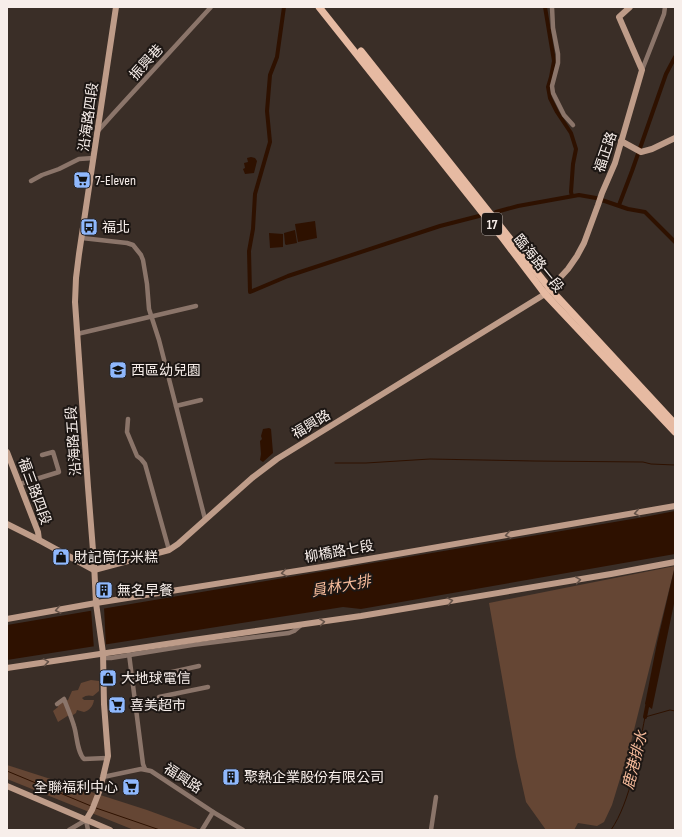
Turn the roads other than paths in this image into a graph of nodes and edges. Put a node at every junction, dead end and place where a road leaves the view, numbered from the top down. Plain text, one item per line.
1 (116, 7) edge
2 (211, 7) edge
3 (319, 7) edge
4 (325, 7) edge
5 (552, 7) edge
6 (630, 7) edge
7 (666, 7) edge
8 (642, 70) junction
9 (573, 125) dead end
10 (97, 132) junction
11 (675, 138) edge
12 (622, 141) junction
13 (94, 158) junction
14 (31, 181) dead end
15 (82, 238) junction
16 (76, 278) joint
17 (548, 291) junction
18 (196, 306) dead end
19 (151, 316) junction
20 (77, 334) junction
21 (201, 400) dead end
22 (176, 406) junction
23 (128, 419) dead end
24 (675, 424) edge
25 (675, 432) edge
26 (7, 452) edge
27 (42, 455) dead end
28 (20, 484) junction
29 (675, 506) edge
30 (205, 519) junction
31 (7, 524) edge
32 (39, 540) junction
33 (169, 550) junction
34 (675, 562) edge
35 (94, 570) junction
36 (97, 606) junction
37 (7, 619) edge
38 (301, 625) junction
39 (103, 653) junction
40 (129, 654) junction
41 (199, 666) dead end
42 (7, 668) edge
43 (163, 674) dead end
44 (208, 686) dead end
45 (159, 697) dead end
46 (57, 704) dead end
47 (107, 758) junction
48 (145, 769) junction
49 (103, 777) junction
50 (7, 786) edge
51 (436, 797) dead end
52 (213, 812) junction
53 (86, 820) junction
54 (69, 830) edge
55 (88, 830) edge
56 (110, 830) edge
57 (202, 830) edge
58 (244, 830) edge
59 (431, 830) edge

1 - 10 street, 沿海路四段
2 - 10 street, 振興巷
3 - 17 main road, 臨海路一段 / 17
4 - 17 main road, 臨海路一段 / 17
5 - 9 street
6 - 8 street
7 - 8 street, 福正路
8 - 12 street, 福正路
10 - 13 street, 沿海路四段
11 - 12 street
12 - 17 street, 福正路
13 - 14 street
13 - 15 street, 沿海路四段
15 - 16 street, 沿海路四段
15 - 19 street
16 - 20 street, 沿海路五段
17 - 24 main road, 臨海路一段 / 17
17 - 25 main road, 臨海路一段 / 17
17 - 30 street, 福興路
18 - 19 street
19 - 20 street
19 - 22 street
20 - 35 street, 沿海路五段
21 - 22 street
22 - 30 street
23 - 33 street
26 - 28 street, 福三路四段
27 - 28 street
28 - 32 street, 福三路四段
29 -> 36 street, 柳橋路七段
30 - 33 street, 福興路
31 - 32 street
32 - 35 street
33 - 35 street, 福興路
38 -> 34 street
35 - 36 street, 沿海路五段
36 -> 37 street, 柳橋路七段
36 - 39 street, 沿海路五段
38 - 39 street
38 - 40 street
39 - 40 street
42 -> 39 street
39 - 47 street
40 - 48 street
41 - 43 street
44 - 45 street
46 - 47 street
47 - 49 street
48 - 49 street, 福興路
48 - 52 street, 福興路
49 - 53 street
50 - 53 street
51 - 59 street
52 - 57 street
52 - 58 street, 福興路
53 - 54 street
53 - 55 street
53 - 56 street

